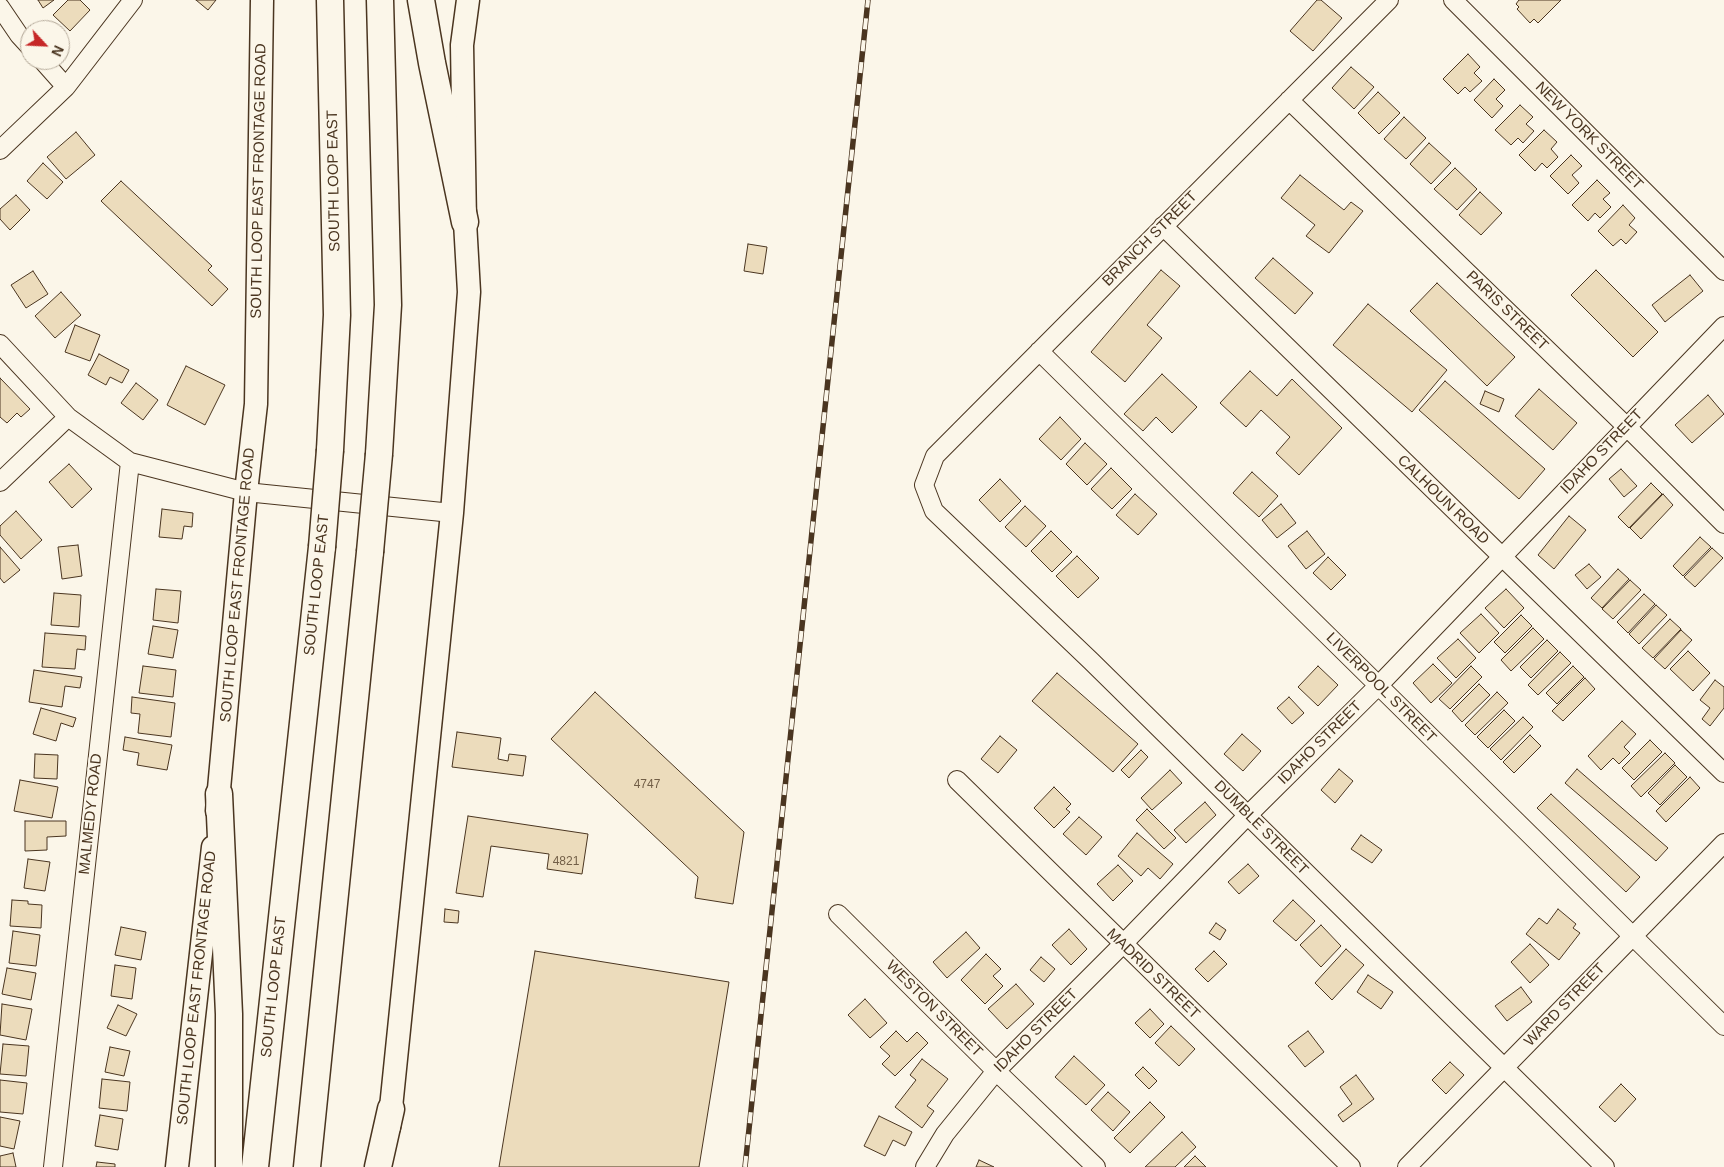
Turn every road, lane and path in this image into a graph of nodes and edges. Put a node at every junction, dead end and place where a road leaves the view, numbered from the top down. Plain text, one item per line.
1 (133, 0) edge
2 (262, 0) edge
3 (330, 0) edge
4 (380, 0) edge
5 (421, 0) edge
6 (468, 0) edge
7 (1389, 0) edge
8 (1453, 0) edge
9 (0, 7) edge
10 (20, 36) edge
11 (51, 70) edge
12 (66, 87) junction
13 (1289, 100) junction
14 (0, 150) edge
15 (465, 222) junction
16 (1163, 226) junction
17 (1724, 271) edge
18 (1724, 326) edge
19 (0, 344) edge
20 (1039, 351) junction
21 (68, 417) junction
22 (1627, 427) junction
23 (130, 462) junction
24 (0, 482) edge
25 (924, 485) joint
26 (246, 492) junction
27 (452, 513) junction
28 (1724, 524) edge
29 (1501, 556) junction
30 (1378, 686) junction
31 (1724, 773) edge
32 (958, 780) dead end
33 (219, 794) junction
34 (1248, 815) junction
35 (1724, 843) edge
36 (838, 914) dead end
37 (1633, 936) junction
38 (1123, 944) junction
39 (1724, 1026) edge
40 (1504, 1068) junction
41 (996, 1071) junction
42 (391, 1109) junction
43 (53, 1167) edge
44 (177, 1167) edge
45 (229, 1167) edge
46 (255, 1167) edge
47 (307, 1167) edge
48 (378, 1167) edge
49 (385, 1167) edge
50 (925, 1167) edge
51 (1096, 1167) edge
52 (1350, 1167) edge
53 (1407, 1167) edge
54 (1605, 1167) edge

1 - 12 street
2 - 26 main road, SOUTH LOOP EAST FRONTAGE ROAD
3 - 46 highway, SOUTH LOOP EAST, bridge
4 - 47 highway, bridge
5 - 15 highway
6 - 15 main road
7 - 13 street, BRANCH STREET
8 - 17 street, NEW YORK STREET
9 - 10 street
11 - 12 street
12 - 14 street
13 - 16 street, BRANCH STREET
13 - 22 street, PARIS STREET
15 - 27 main road
16 - 20 street, BRANCH STREET
16 - 29 street, CALHOUN ROAD
18 - 22 street, IDAHO STREET
19 - 21 street
20 - 25 street, BRANCH STREET
20 - 30 street, LIVERPOOL STREET
21 - 23 street
21 - 24 street
22 - 28 street, PARIS STREET
22 - 29 street, IDAHO STREET
23 - 26 street
23 - 43 street, MALMEDY ROAD
25 - 34 street, DUMBLE STREET
26 - 27 street
26 - 33 main road, SOUTH LOOP EAST FRONTAGE ROAD
27 - 42 main road
29 - 30 street, IDAHO STREET
29 - 31 street, CALHOUN ROAD
30 - 34 street, IDAHO STREET
30 - 37 street, LIVERPOOL STREET
32 - 38 street, MADRID STREET
33 - 44 main road, SOUTH LOOP EAST FRONTAGE ROAD
33 - 45 highway
34 - 38 street, IDAHO STREET
34 - 40 street, DUMBLE STREET
35 - 37 street, WARD STREET
36 - 41 street, WESTON STREET
37 - 39 street, LIVERPOOL STREET
37 - 40 street, WARD STREET
38 - 41 street, IDAHO STREET
38 - 52 street, MADRID STREET
40 - 53 street, WARD STREET
40 - 54 street, DUMBLE STREET
41 - 50 street, IDAHO STREET
41 - 51 street, WESTON STREET
42 - 48 highway
42 - 49 main road

